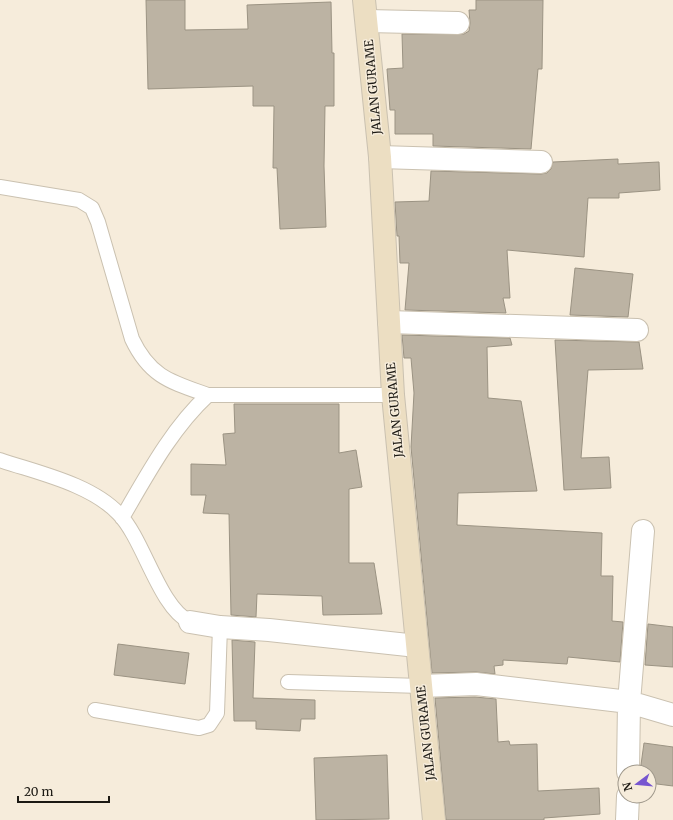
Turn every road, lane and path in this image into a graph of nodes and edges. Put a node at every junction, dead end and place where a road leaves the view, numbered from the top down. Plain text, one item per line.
1 (364, 0) edge
2 (367, 21) junction
3 (458, 23) dead end
4 (380, 157) junction
5 (540, 162) dead end
6 (0, 187) edge
7 (389, 322) junction
8 (637, 330) dead end
9 (208, 395) junction
10 (393, 395) junction
11 (0, 460) edge
12 (122, 518) junction
13 (643, 531) dead end
14 (190, 622) joint
15 (220, 627) junction
16 (417, 646) junction
17 (288, 682) dead end
18 (421, 686) junction
19 (629, 702) junction
20 (95, 710) dead end
21 (673, 715) edge
22 (628, 764) edge
23 (628, 804) edge
24 (434, 820) edge
25 (627, 820) edge

1 - 2 street, JALAN GURAME
2 - 3 street
2 - 4 street, JALAN GURAME
4 - 5 street
4 - 7 street, JALAN GURAME
6 - 9 lane
7 - 8 street
7 - 10 street, JALAN GURAME
9 - 10 lane
9 - 12 lane
10 - 16 street, JALAN GURAME
11 - 12 lane
12 - 14 lane
13 - 19 street
14 - 15 street
15 - 16 street
15 - 20 lane
16 - 18 street, JALAN GURAME
17 - 18 lane
18 - 19 street
18 - 24 street, JALAN GURAME
19 - 21 street
19 - 22 street
23 - 25 street

